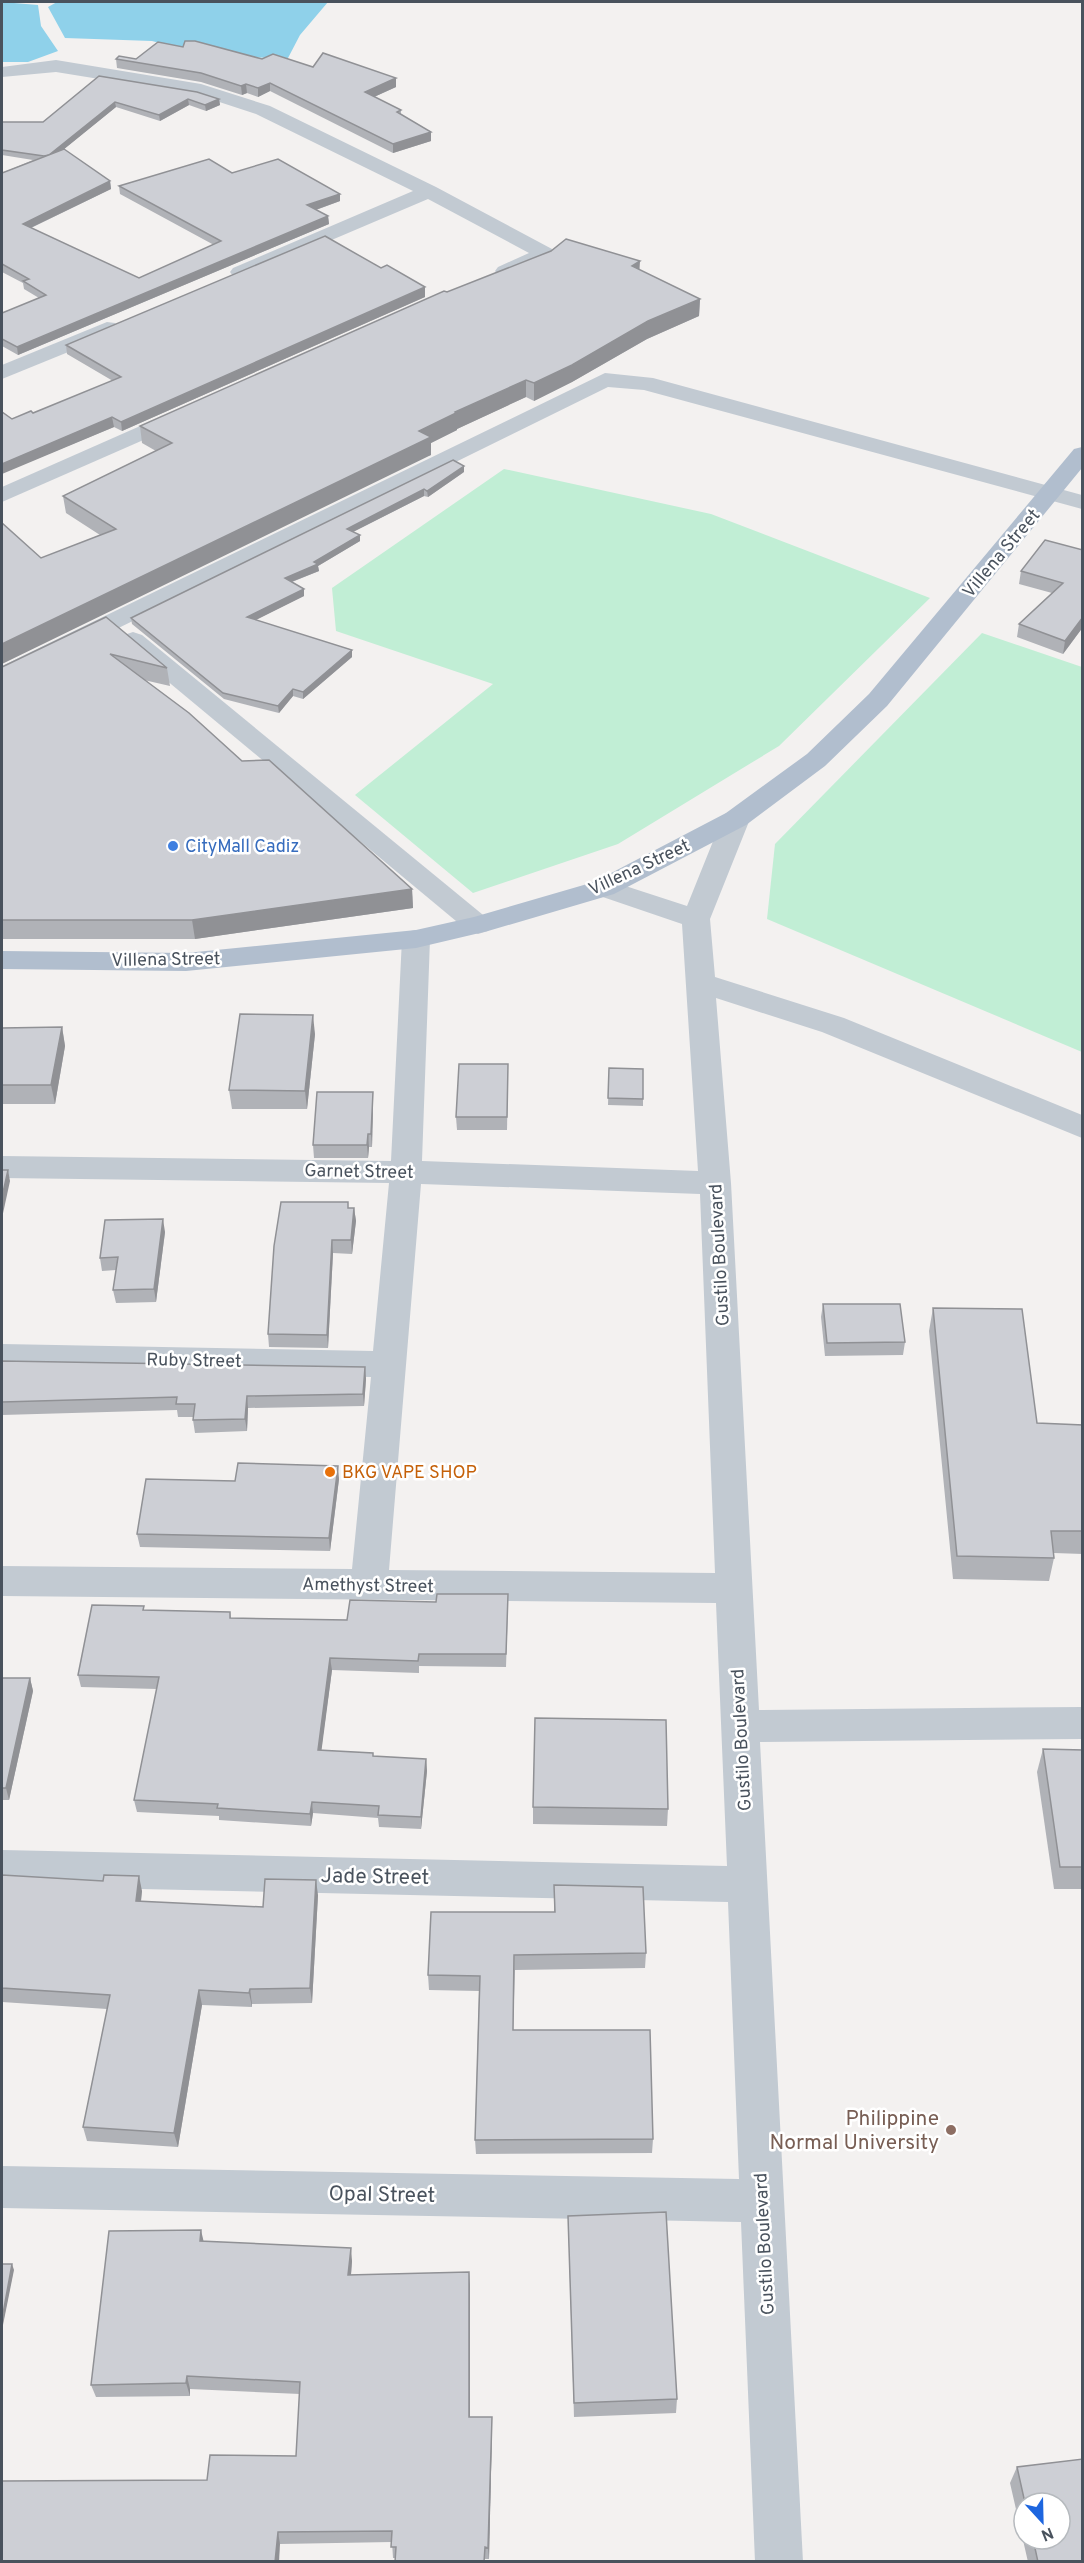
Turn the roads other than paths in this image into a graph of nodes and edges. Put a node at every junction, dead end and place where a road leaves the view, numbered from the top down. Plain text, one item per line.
1 (2, 72) edge
2 (429, 191) junction
3 (490, 278) edge
4 (221, 280) edge
5 (122, 322) edge
6 (2, 373) edge
7 (197, 408) edge
8 (1083, 454) edge
9 (1050, 493) junction
10 (2, 495) edge
11 (1083, 502) edge
12 (111, 622) junction
13 (2, 676) edge
14 (736, 819) junction
15 (604, 888) junction
16 (696, 919) junction
17 (478, 925) junction
18 (416, 939) junction
19 (2, 960) edge
20 (701, 983) junction
21 (1083, 1127) edge
22 (2, 1167) edge
23 (406, 1172) junction
24 (715, 1183) junction
25 (2, 1357) edge
26 (387, 1364) junction
27 (2, 1581) edge
28 (369, 1585) junction
29 (734, 1588) junction
30 (1083, 1723) edge
31 (741, 1726) junction
32 (2, 1869) edge
33 (748, 1884) junction
34 (2, 2187) edge
35 (762, 2201) junction
36 (779, 2562) edge

1 - 2 street
2 - 3 street
2 - 4 street
5 - 6 street
7 - 10 street
8 - 9 main road, Villena Street
9 - 11 street
9 - 12 street
9 - 14 main road, Villena Street
12 - 13 street
12 - 17 street
14 - 15 main road, Villena Street
14 - 16 street, Gustilo Boulevard
15 - 16 street
15 - 17 main road, Villena Street
16 - 20 street, Gustilo Boulevard
17 - 18 main road, Villena Street
18 - 19 main road, Villena Street
18 - 23 street
20 - 21 street
20 - 24 street, Gustilo Boulevard
22 - 23 street, Garnet Street
23 - 24 street, Garnet Street
23 - 26 street
24 - 29 street, Gustilo Boulevard
25 - 26 street, Ruby Street
26 - 28 street
27 - 28 street, Amethyst Street
28 - 29 street, Amethyst Street
29 - 31 street, Gustilo Boulevard
30 - 31 street
31 - 33 street, Gustilo Boulevard
32 - 33 street, Jade Street
33 - 35 street, Gustilo Boulevard
34 - 35 street, Opal Street
35 - 36 street, Gustilo Boulevard

